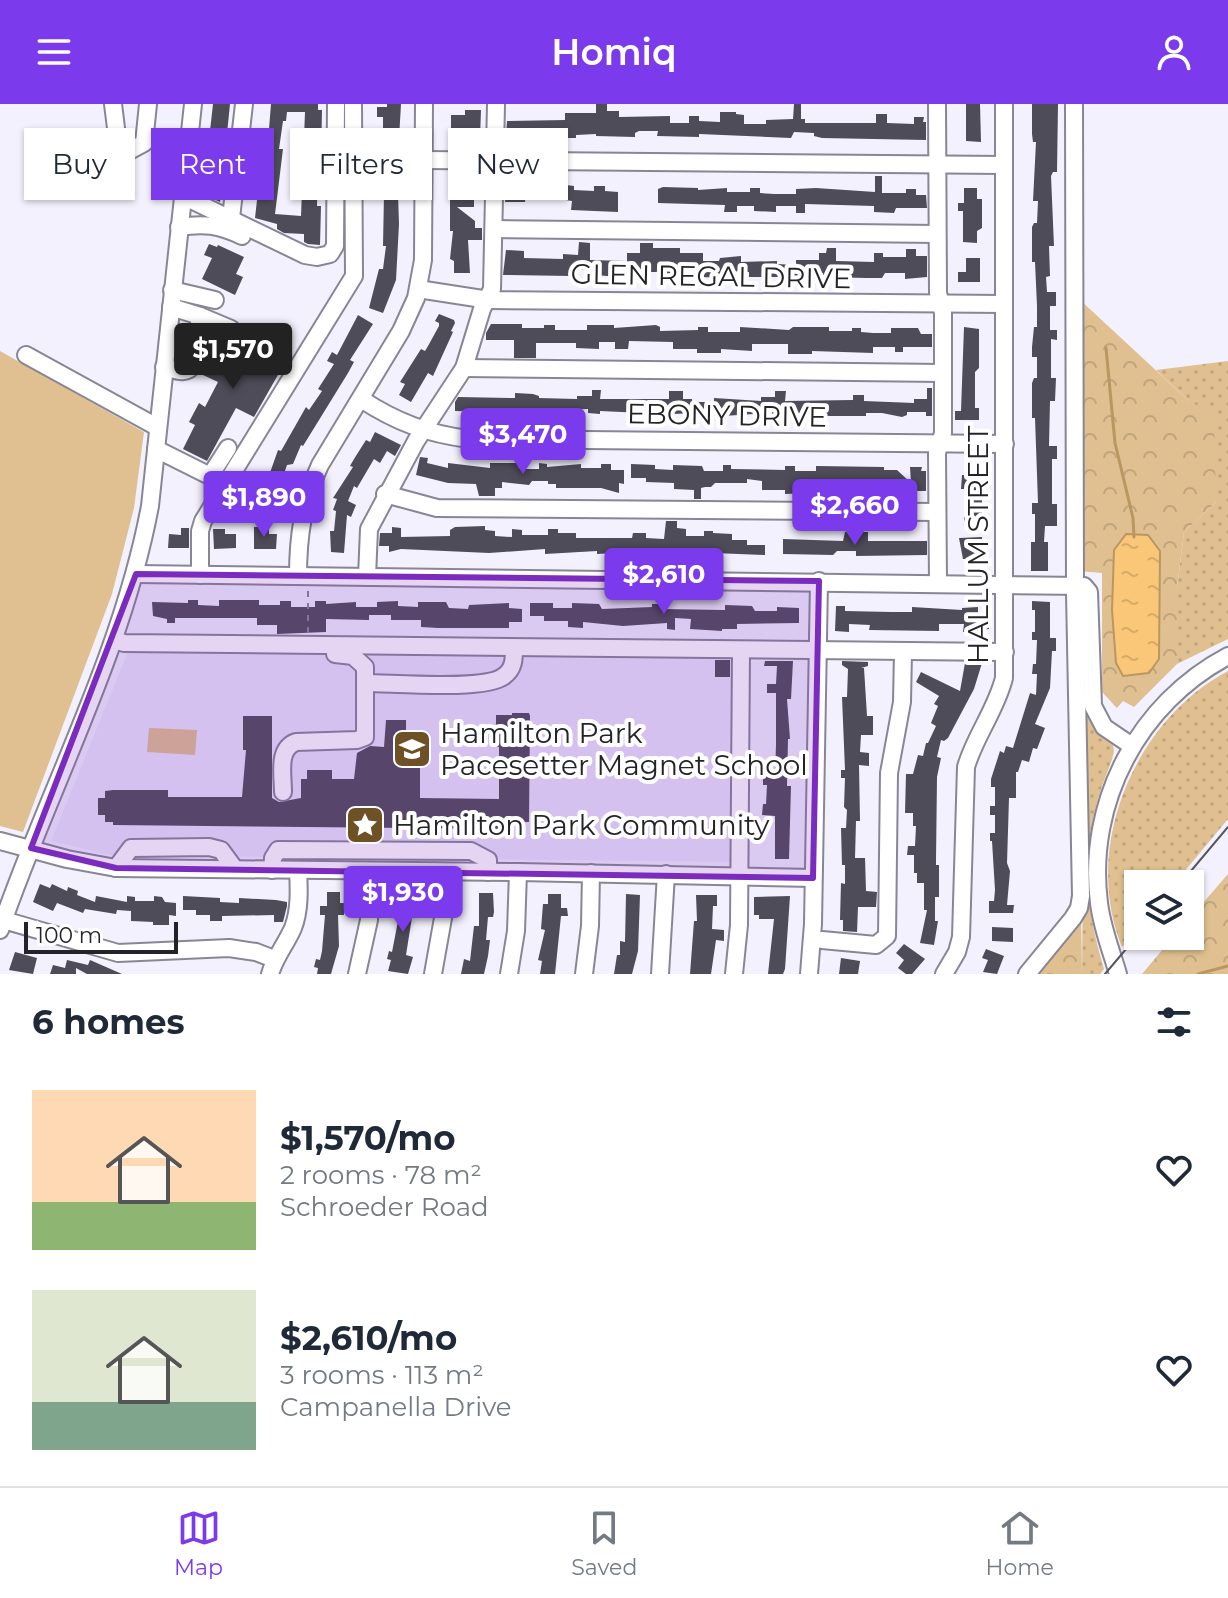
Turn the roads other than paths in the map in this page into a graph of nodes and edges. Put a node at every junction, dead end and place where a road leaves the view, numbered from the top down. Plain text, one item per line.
1 (113, 104) edge
2 (148, 104) edge
3 (193, 104) edge
4 (244, 104) edge
5 (336, 104) edge
6 (353, 104) edge
7 (424, 104) edge
8 (937, 104) edge
9 (1004, 104) edge
10 (1074, 104) edge
11 (495, 105) edge
12 (190, 128) edge
13 (424, 128) edge
14 (494, 128) edge
15 (568, 161) edge
16 (937, 165) junction
17 (1004, 165) junction
18 (182, 200) edge
19 (192, 200) edge
20 (424, 200) edge
21 (494, 200) edge
22 (231, 218) junction
23 (179, 227) junction
24 (494, 229) junction
25 (937, 234) junction
26 (242, 236) dead end
27 (418, 289) junction
28 (172, 290) junction
29 (215, 300) dead end
30 (489, 300) junction
31 (941, 304) junction
32 (1004, 304) junction
33 (171, 307) junction
34 (200, 316) junction
35 (231, 329) dead end
36 (26, 355) dead end
37 (164, 367) junction
38 (464, 368) junction
39 (943, 373) junction
40 (361, 399) junction
41 (157, 427) junction
42 (422, 431) junction
43 (940, 443) junction
44 (1005, 444) junction
45 (228, 448) dead end
46 (156, 449) junction
47 (385, 494) junction
48 (937, 512) junction
49 (136, 574) junction
50 (200, 575) junction
51 (367, 577) junction
52 (303, 581) junction
53 (819, 581) junction
54 (938, 582) junction
55 (1005, 584) junction
56 (1075, 584) junction
57 (112, 646) junction
58 (514, 648) junction
59 (741, 650) junction
60 (818, 650) junction
61 (903, 652) junction
62 (1005, 652) junction
63 (362, 654) junction
64 (1228, 656) edge
65 (366, 683) junction
66 (1132, 746) junction
67 (283, 792) dead end
68 (0, 841) edge
69 (31, 848) junction
70 (272, 870) junction
71 (298, 870) junction
72 (370, 871) junction
73 (443, 872) junction
74 (488, 872) junction
75 (518, 872) junction
76 (591, 873) junction
77 (666, 874) junction
78 (739, 877) junction
79 (813, 878) junction
80 (1, 923) edge
81 (822, 940) dead end
82 (272, 967) edge
83 (357, 974) edge
84 (433, 974) edge
85 (509, 974) edge
86 (584, 974) edge
87 (660, 974) edge
88 (734, 974) edge
89 (809, 974) edge
90 (944, 974) edge
91 (1027, 974) edge
92 (1118, 974) edge

1 - 2 street
3 - 12 street
4 - 22 street
5 - 22 street
6 - 50 street
7 - 13 street
8 - 16 street
9 - 17 street, HALLUM STREET
10 - 56 street
11 - 14 street
15 - 16 street
16 - 17 street
16 - 25 street
17 - 32 street, HALLUM STREET
18 - 23 street
19 - 22 street
20 - 27 street
21 - 24 street
23 - 26 street
23 - 28 street
24 - 25 street
24 - 30 street
25 - 31 street
27 - 30 street, GLEN REGAL DRIVE
27 - 40 street
28 - 29 street
28 - 33 street
30 - 31 street, GLEN REGAL DRIVE
30 - 38 street
31 - 32 street, GLEN REGAL DRIVE
31 - 39 street
32 - 44 street, HALLUM STREET
33 - 34 street
33 - 37 street
34 - 35 street
34 - 37 street
36 - 41 street
37 - 41 street
38 - 39 street
38 - 42 street
39 - 43 street
40 - 42 street, EBONY DRIVE
40 - 52 street
41 - 46 street
42 - 43 street, EBONY DRIVE
42 - 47 street
43 - 44 street, EBONY DRIVE
43 - 48 street
44 - 55 street, HALLUM STREET
45 - 46 street
46 - 49 street
47 - 48 street
47 - 51 street
48 - 54 street
49 - 50 street
49 - 57 street
50 - 52 street
51 - 52 street
51 - 53 street
53 - 54 street
53 - 60 street
54 - 55 street
55 - 56 street
55 - 62 street, HALLUM STREET
56 - 66 street
56 - 91 street
57 - 63 street
57 - 63 street
57 - 69 street
58 - 59 street
58 - 63 street
58 - 65 street
59 - 60 street
59 - 78 street
60 - 61 street
60 - 79 street
61 - 62 street
61 - 81 street
62 - 90 street, HALLUM STREET
63 - 65 street
64 - 66 street
65 - 67 street
66 - 92 street
68 - 69 street
69 - 70 street
69 - 80 street
70 - 71 street
70 - 74 street
71 - 72 street
71 - 82 street
72 - 73 street
72 - 83 street
73 - 74 street
73 - 84 street
74 - 75 street
75 - 76 street
75 - 85 street
76 - 77 street
76 - 86 street
77 - 78 street
77 - 87 street
78 - 79 street
78 - 88 street
79 - 89 street
80 - 82 street

